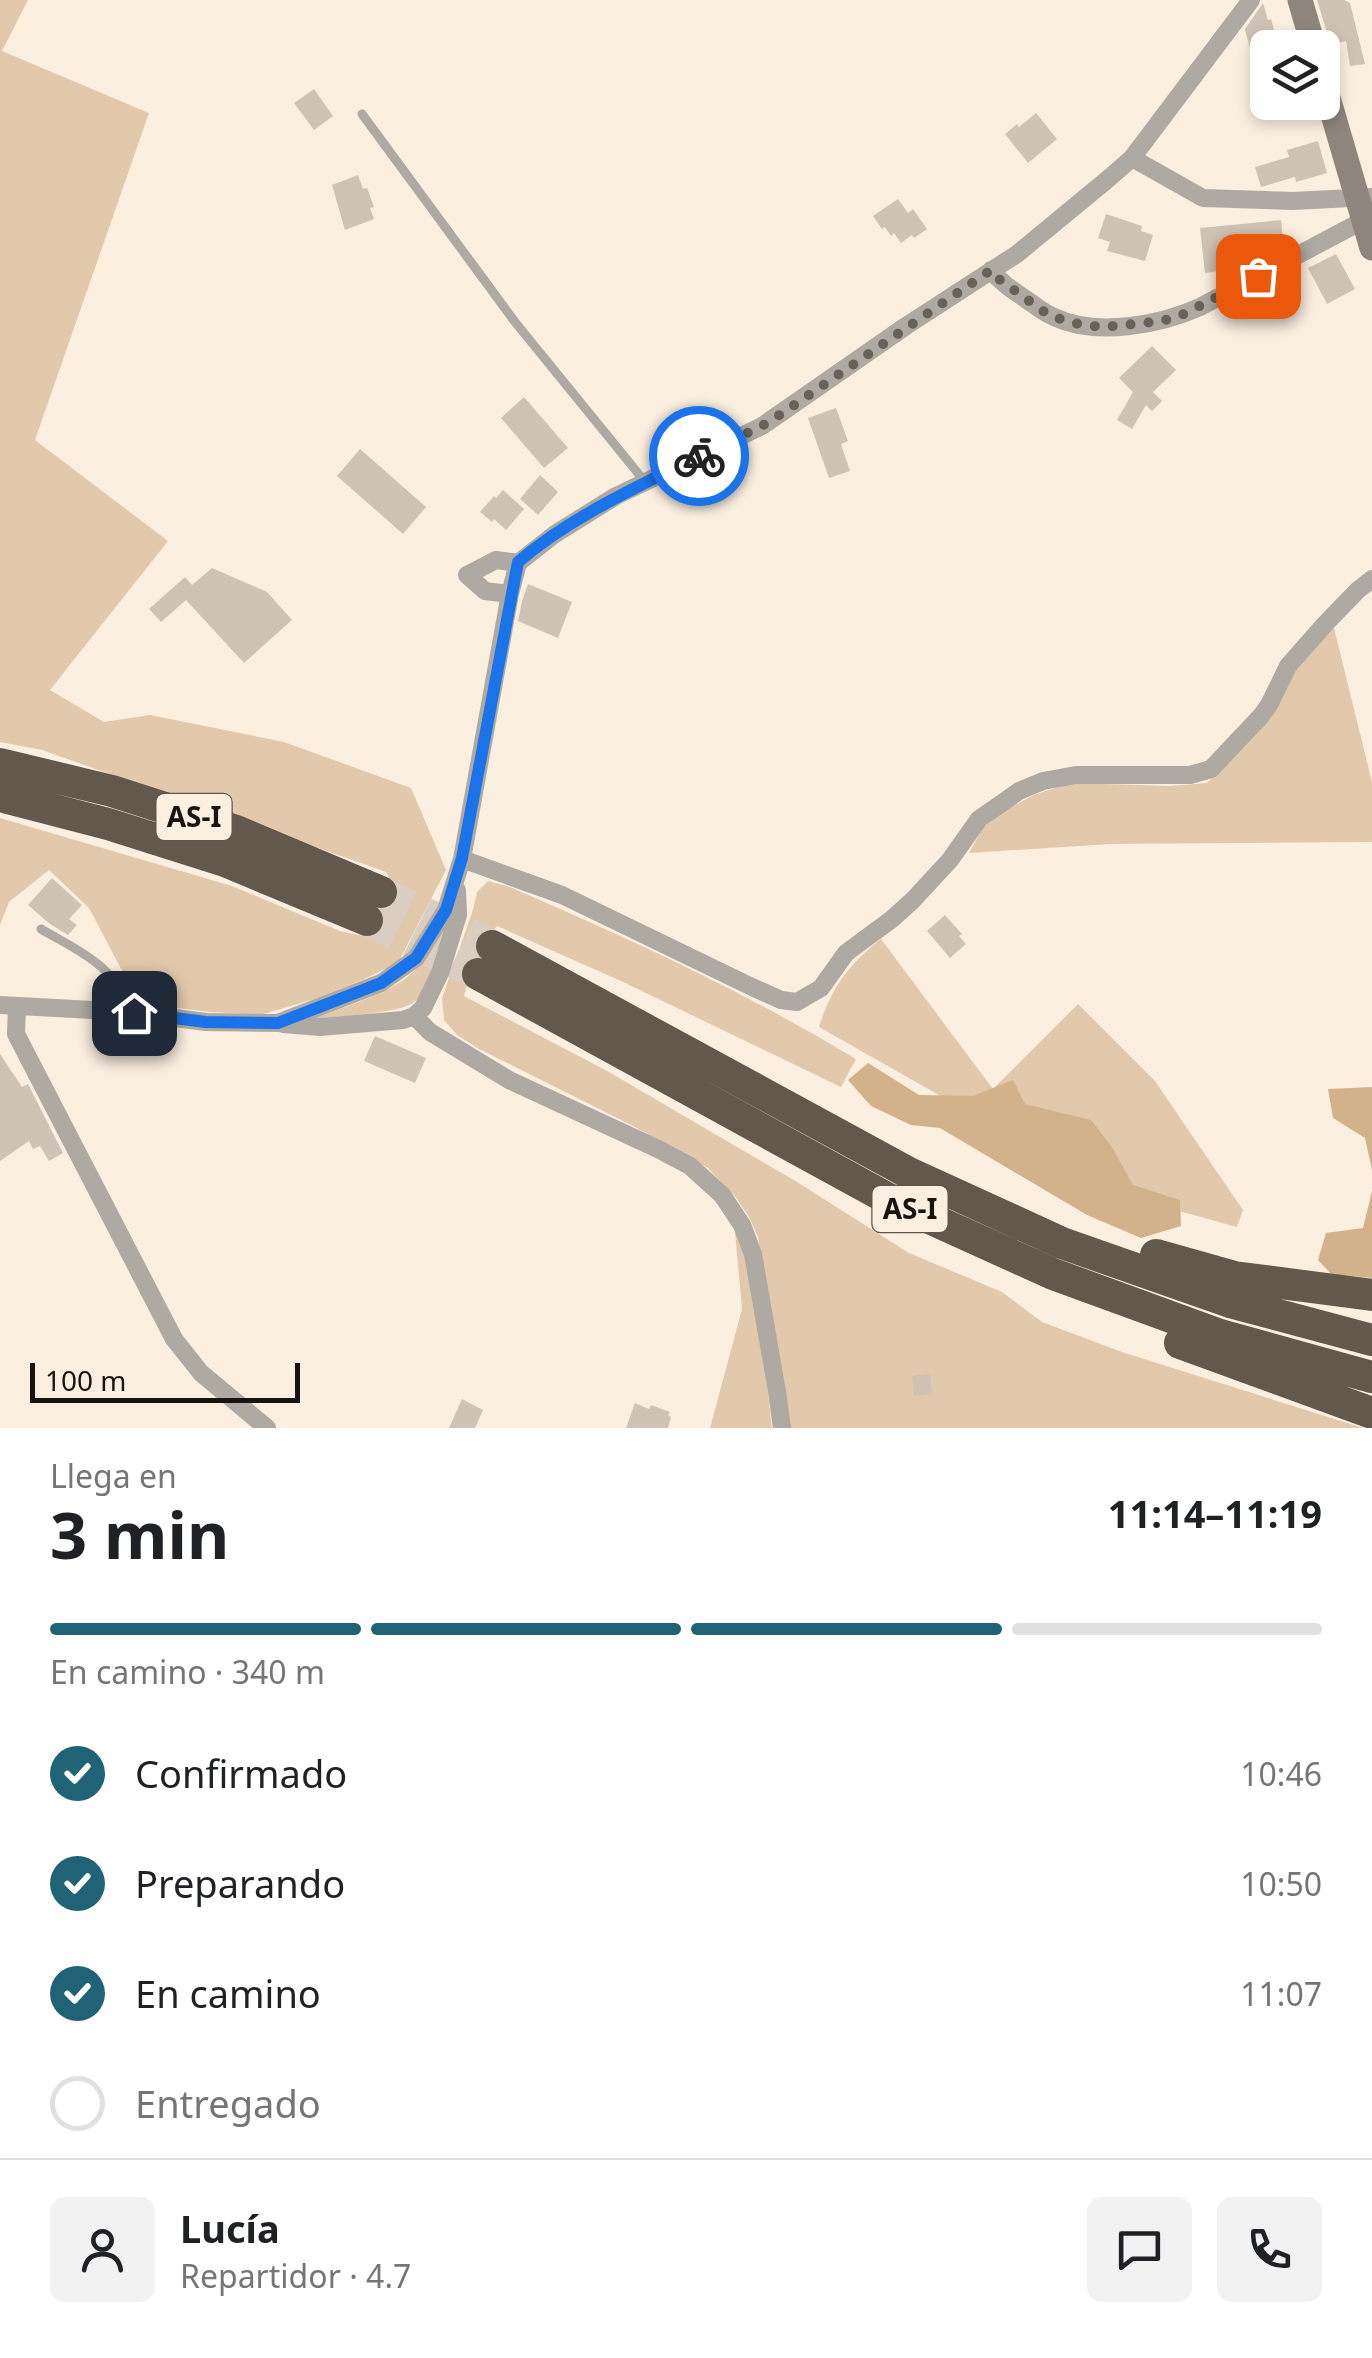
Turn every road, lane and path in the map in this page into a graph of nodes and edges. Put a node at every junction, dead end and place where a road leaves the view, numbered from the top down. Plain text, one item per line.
1 (1251, 0) edge
2 (1300, 0) edge
3 (1309, 30) edge
4 (362, 114) dead end
5 (1336, 120) edge
6 (1132, 158) junction
7 (1364, 206) edge
8 (1372, 248) edge
9 (991, 270) junction
10 (646, 483) junction
11 (518, 562) junction
12 (1372, 579) edge
13 (510, 594) junction
14 (0, 764) edge
15 (0, 796) edge
16 (462, 858) junction
17 (457, 878) junction
18 (40, 929) dead end
19 (485, 960) tunnel mouth
20 (9, 1006) edge
21 (129, 1012) junction
22 (414, 1016) junction
23 (278, 1023) junction
24 (902, 1188) junction
25 (1372, 1295) edge
26 (1372, 1340) edge
27 (1372, 1377) edge
28 (1372, 1413) edge
29 (268, 1428) edge
30 (782, 1428) edge

1 - 6 street
2 - 3 street
4 - 10 lane
5 - 7 street
6 - 7 street
6 - 9 street
7 - 8 street
7 - 9 street
9 - 10 street
10 - 11 street
11 - 13 street
11 - 13 street
12 - 16 street
13 - 16 street
14 - 15 highway, AS-I
16 - 17 street
17 - 22 street
17 - 23 street
18 - 21 lane
19 - 24 highway, AS-I
20 - 21 street
20 - 29 street
21 - 23 street
22 - 23 street
22 - 30 street
24 - 25 highway
24 - 26 highway, AS-I
24 - 27 highway, AS-I
24 - 28 highway

